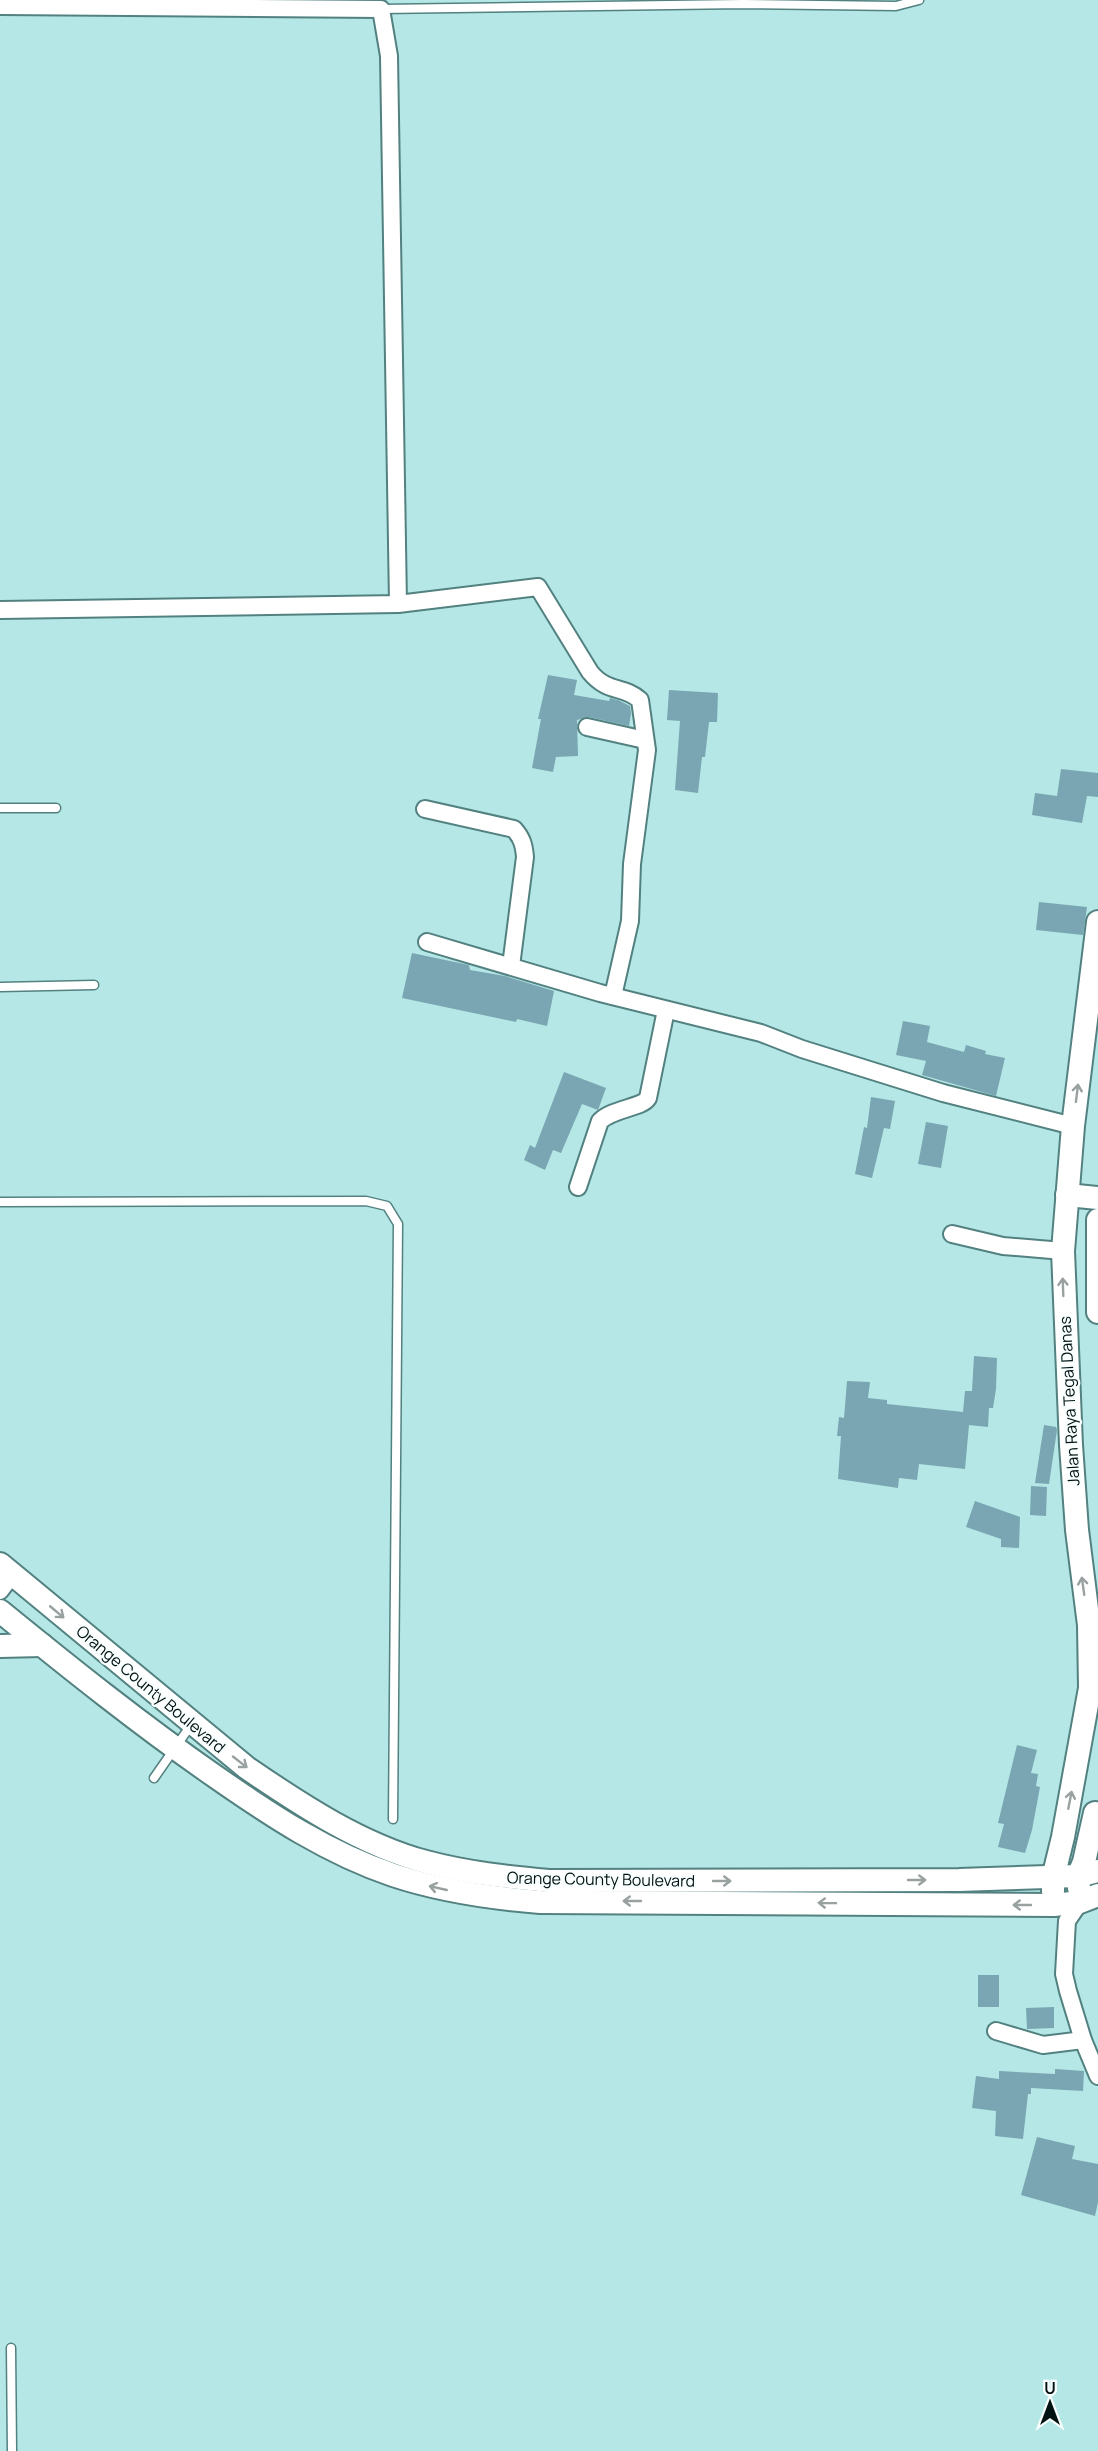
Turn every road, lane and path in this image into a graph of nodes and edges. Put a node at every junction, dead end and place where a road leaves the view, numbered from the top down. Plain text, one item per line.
1 (919, 0) edge
2 (743, 2) edge
3 (84, 3) edge
4 (381, 4) edge
5 (0, 6) edge
6 (398, 604) junction
7 (0, 610) edge
8 (587, 727) dead end
9 (645, 740) junction
10 (0, 808) edge
11 (56, 808) dead end
12 (425, 809) dead end
13 (1098, 922) edge
14 (427, 942) dead end
15 (511, 966) junction
16 (94, 985) dead end
17 (0, 987) edge
18 (613, 996) junction
19 (666, 1010) junction
20 (1073, 1126) junction
21 (578, 1187) dead end
22 (1067, 1195) junction
23 (1098, 1198) edge
24 (0, 1202) edge
25 (1098, 1220) edge
26 (952, 1234) dead end
27 (1063, 1251) junction
28 (1098, 1312) edge
29 (4, 1576) edge
30 (0, 1611) edge
31 (42, 1645) junction
32 (0, 1646) edge
33 (192, 1724) junction
34 (175, 1748) junction
35 (154, 1778) dead end
36 (1097, 1807) edge
37 (393, 1819) dead end
38 (1063, 1837) junction
39 (1089, 1870) edge
40 (1053, 1878) junction
41 (1089, 1899) edge
42 (1060, 1913) junction
43 (996, 2031) dead end
44 (1083, 2040) junction
45 (1098, 2076) edge
46 (11, 2348) dead end
47 (12, 2451) edge

1 - 2 lane
2 - 4 lane
3 - 4 street
3 - 5 street
4 - 6 street
6 - 7 street
6 - 9 street
8 - 9 street
9 - 18 street
10 - 11 lane
12 - 15 street
20 -> 13 main road, Jalan Raya Tegal Danas
14 - 15 street
15 - 18 street
16 - 17 lane
18 - 19 street
19 - 20 street
19 - 21 street
20 - 22 main road, Jalan Raya Tegal Danas
22 - 23 main road
22 - 27 main road, Jalan Raya Tegal Danas
24 - 37 lane
25 - 28 main road, Jalan Raya Tegal Danas
26 - 27 street
38 -> 27 main road, Jalan Raya Tegal Danas
29 -> 33 main road, Orange County Boulevard
30 - 31 main road, Orange County Boulevard
31 - 32 main road
31 - 34 main road, Orange County Boulevard
33 - 34 lane
33 -> 40 main road, Orange County Boulevard
34 - 35 lane
42 -> 34 main road, Orange County Boulevard
36 - 39 main road
38 - 39 main road
38 - 40 main road, Jalan Raya Tegal Danas
39 - 40 main road, Orange County Boulevard
39 - 41 main road
40 - 42 main road, Jalan Raya Tegal Danas
41 - 42 main road, Orange County Boulevard
42 - 44 street
43 - 44 street
44 - 45 street
46 - 47 lane

